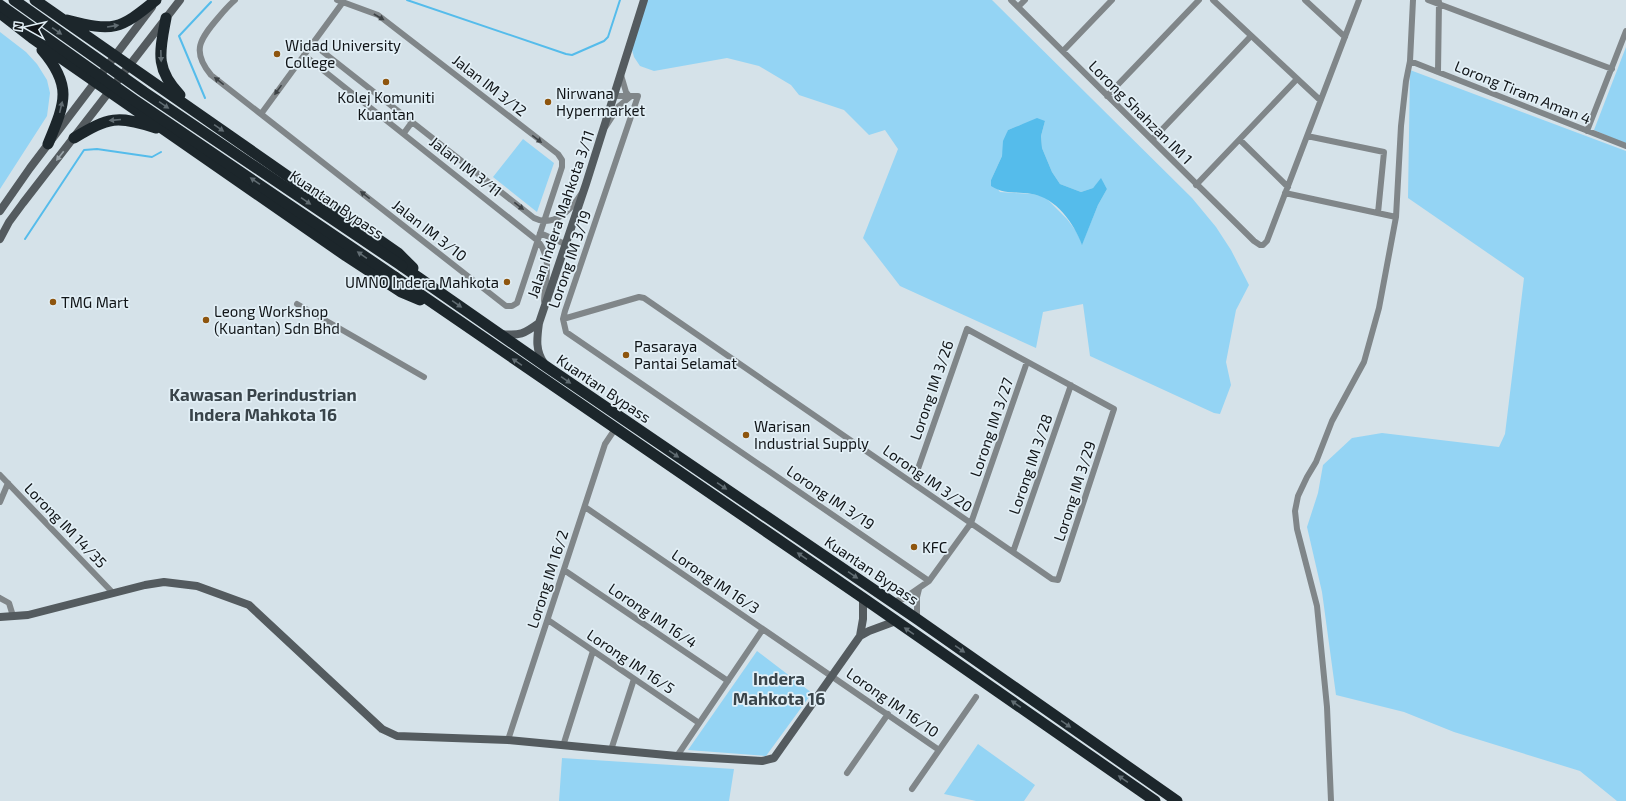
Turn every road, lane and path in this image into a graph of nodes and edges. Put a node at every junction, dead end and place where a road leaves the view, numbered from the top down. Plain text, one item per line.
1 (14, 0) edge
2 (35, 0) edge
3 (156, 0) edge
4 (180, 0) edge
5 (644, 0) edge
6 (1011, 0) edge
7 (1025, 0) edge
8 (1112, 0) edge
9 (1199, 0) edge
10 (1213, 0) edge
11 (1305, 0) edge
12 (1359, 0) edge
13 (1413, 0) edge
14 (1428, 0) edge
15 (232, 1) edge
16 (340, 1) edge
17 (1439, 2) edge
18 (0, 5) edge
19 (1018, 7) junction
20 (0, 14) edge
21 (166, 18) junction
22 (61, 19) junction
23 (1626, 31) edge
24 (1251, 36) junction
25 (1345, 37) junction
26 (32, 38) junction
27 (90, 38) junction
28 (313, 44) junction
29 (1063, 51) junction
30 (304, 55) junction
31 (115, 56) junction
32 (1410, 61) junction
33 (68, 64) junction
34 (129, 66) junction
35 (1612, 69) junction
36 (1438, 72) junction
37 (620, 73) junction
38 (149, 79) junction
39 (1297, 79) junction
40 (95, 82) junction
41 (109, 92) junction
42 (613, 96) junction
43 (1107, 96) junction
44 (630, 97) junction
45 (1320, 100) junction
46 (134, 109) junction
47 (198, 113) junction
48 (261, 114) junction
49 (412, 122) junction
50 (604, 128) junction
51 (166, 131) junction
52 (1587, 131) junction
53 (404, 134) junction
54 (1307, 136) junction
55 (74, 138) junction
56 (1152, 140) junction
57 (1240, 140) junction
58 (48, 144) junction
59 (1626, 146) edge
60 (586, 184) junction
61 (1196, 185) junction
62 (1288, 186) junction
63 (1285, 194) junction
64 (0, 211) edge
65 (1378, 213) junction
66 (1396, 217) junction
67 (544, 222) junction
68 (540, 233) junction
69 (0, 239) edge
70 (538, 241) junction
71 (565, 244) junction
72 (433, 287) junction
73 (297, 304) dead end
74 (544, 307) junction
75 (439, 308) junction
76 (563, 319) junction
77 (539, 323) junction
78 (500, 334) junction
79 (1027, 362) junction
80 (547, 367) junction
81 (424, 377) dead end
82 (1071, 386) junction
83 (615, 429) junction
84 (0, 475) edge
85 (913, 482) junction
86 (8, 483) junction
87 (0, 502) edge
88 (585, 508) junction
89 (971, 523) junction
90 (1013, 552) junction
91 (564, 570) junction
92 (1058, 580) joint
93 (929, 581) junction
94 (919, 589) junction
95 (114, 593) junction
96 (0, 598) edge
97 (863, 598) junction
98 (892, 602) junction
99 (13, 616) junction
100 (0, 617) edge
101 (917, 619) junction
102 (548, 620) junction
103 (896, 621) junction
104 (763, 629) junction
105 (860, 636) junction
106 (593, 651) junction
107 (832, 676) junction
108 (634, 679) junction
109 (728, 681) junction
110 (976, 697) dead end
111 (888, 714) junction
112 (699, 723) junction
113 (508, 740) junction
114 (563, 746) junction
115 (611, 750) junction
116 (939, 750) junction
117 (677, 756) junction
118 (847, 773) dead end
119 (912, 789) dead end
120 (1155, 801) edge
121 (1177, 801) edge
122 (1331, 801) edge

1 -> 72 highway, Kuantan Bypass, bridge
2 - 22 highway
22 -> 3 highway
3 - 31 street
4 - 21 street
5 - 37 street, Jalan Indera Mahkota 3/11
6 - 19 street, Lorong Shahzan IM 1
7 - 19 street
8 - 29 street
9 - 43 street
10 - 24 street
11 - 25 street
12 - 25 street
13 - 32 street
14 - 17 street
48 -> 15 street
16 - 28 street
16 -> 67 street, Jalan IM 3/12
17 - 35 street
17 - 36 street
75 -> 18 highway, Kuantan Bypass, bridge
19 - 29 street, Lorong Shahzan IM 1
20 - 26 highway
21 - 34 street
21 -> 47 highway
22 - 27 highway
23 - 35 street
24 - 39 street
24 - 56 street
25 - 45 street
26 - 33 highway
58 -> 26 highway
27 - 31 highway
27 - 33 highway
28 - 30 street
28 - 49 street, Jalan IM 3/11
29 - 43 street, Lorong Shahzan IM 1
30 -> 48 street
30 - 53 street, Jalan IM 3/11
31 - 34 highway
31 - 40 street
32 - 36 street, Lorong Tiram Aman 4
32 - 66 street
33 - 40 highway
34 - 38 highway
34 - 41 street
35 - 52 street
36 - 52 street, Lorong Tiram Aman 4
37 - 42 street, Jalan Indera Mahkota 3/11
37 - 44 street
38 - 46 highway
38 - 47 highway
39 - 45 street
39 - 57 street
40 - 41 highway
40 - 58 street
41 - 46 highway
41 - 55 street
42 - 44 street
42 - 50 street, Jalan Indera Mahkota 3/11
43 - 56 street, Lorong Shahzan IM 1
44 - 50 street
44 - 76 street, Lorong IM 3/19
45 - 54 street
46 - 51 highway
47 -> 72 highway
70 -> 48 street, Jalan IM 3/10
49 - 53 street
49 -> 67 street, Jalan IM 3/11
50 - 60 street, Jalan Indera Mahkota 3/11
51 -> 55 highway
51 - 75 highway
52 - 59 street, Lorong Tiram Aman 4
53 - 70 street, Jalan IM 3/11
54 - 62 street
54 - 65 street
55 -> 69 street
56 - 61 street, Lorong Shahzan IM 1
57 - 61 street
57 - 62 street
58 - 64 street
60 - 67 street
60 - 71 street, Jalan Indera Mahkota 3/11
61 - 63 street, Lorong Shahzan IM 1
62 - 63 street
63 - 65 street
65 - 66 street
66 - 122 street
67 - 68 street, Jalan IM 3/10
68 - 70 street, Jalan IM 3/10
68 - 71 street
70 - 74 street, Jalan IM 3/11
71 - 74 street, Jalan Indera Mahkota 3/11
72 -> 78 highway, Kuantan Bypass
73 - 81 street
74 - 77 street, Jalan Indera Mahkota 3/11
83 -> 75 highway, Kuantan Bypass
76 - 85 street, Lorong IM 3/20
76 - 93 street, Lorong IM 3/19
77 - 78 street
77 - 80 street, Jalan Indera Mahkota 3/11
78 - 80 highway, Kuantan Bypass
79 - 82 street
79 - 85 street, Lorong IM 3/26
79 - 89 street, Lorong IM 3/27
80 -> 98 highway, Kuantan Bypass
82 - 90 street, Lorong IM 3/28
82 - 92 street, Lorong IM 3/29
83 - 88 street, Lorong IM 16/2
97 -> 83 highway, Kuantan Bypass
84 - 86 street, Lorong IM 14/35
85 - 89 street, Lorong IM 3/20
86 - 87 street
86 - 95 street, Lorong IM 14/35
88 - 91 street, Lorong IM 16/2
88 - 104 street, Lorong IM 16/3
89 - 90 street, Lorong IM 3/20
89 - 93 street, Lorong IM 3/27
90 - 92 street, Lorong IM 3/20
91 - 102 street, Lorong IM 16/2
91 - 109 street, Lorong IM 16/4
93 - 94 street, Lorong IM 3/27
94 - 98 street, Lorong IM 3/27
94 - 101 street
95 - 99 street
95 - 113 street
96 - 99 street
97 - 103 highway, Kuantan Bypass
97 - 105 street
98 - 101 highway, Kuantan Bypass
99 - 100 street
101 -> 121 highway, Kuantan Bypass
102 - 106 street, Lorong IM 16/5
102 - 113 street, Lorong IM 16/2
103 - 105 street
120 -> 103 highway, Kuantan Bypass
104 - 107 street, Lorong IM 16/3
104 - 109 street
105 - 107 street
106 - 108 street, Lorong IM 16/5
106 - 114 street
107 - 111 street, Lorong IM 16/10
107 - 117 street
108 - 112 street, Lorong IM 16/5
108 - 115 street
109 - 112 street
110 - 116 street
111 - 116 street, Lorong IM 16/10
111 - 118 street
112 - 117 street
113 - 114 street
114 - 115 street
115 - 117 street
116 - 119 street

